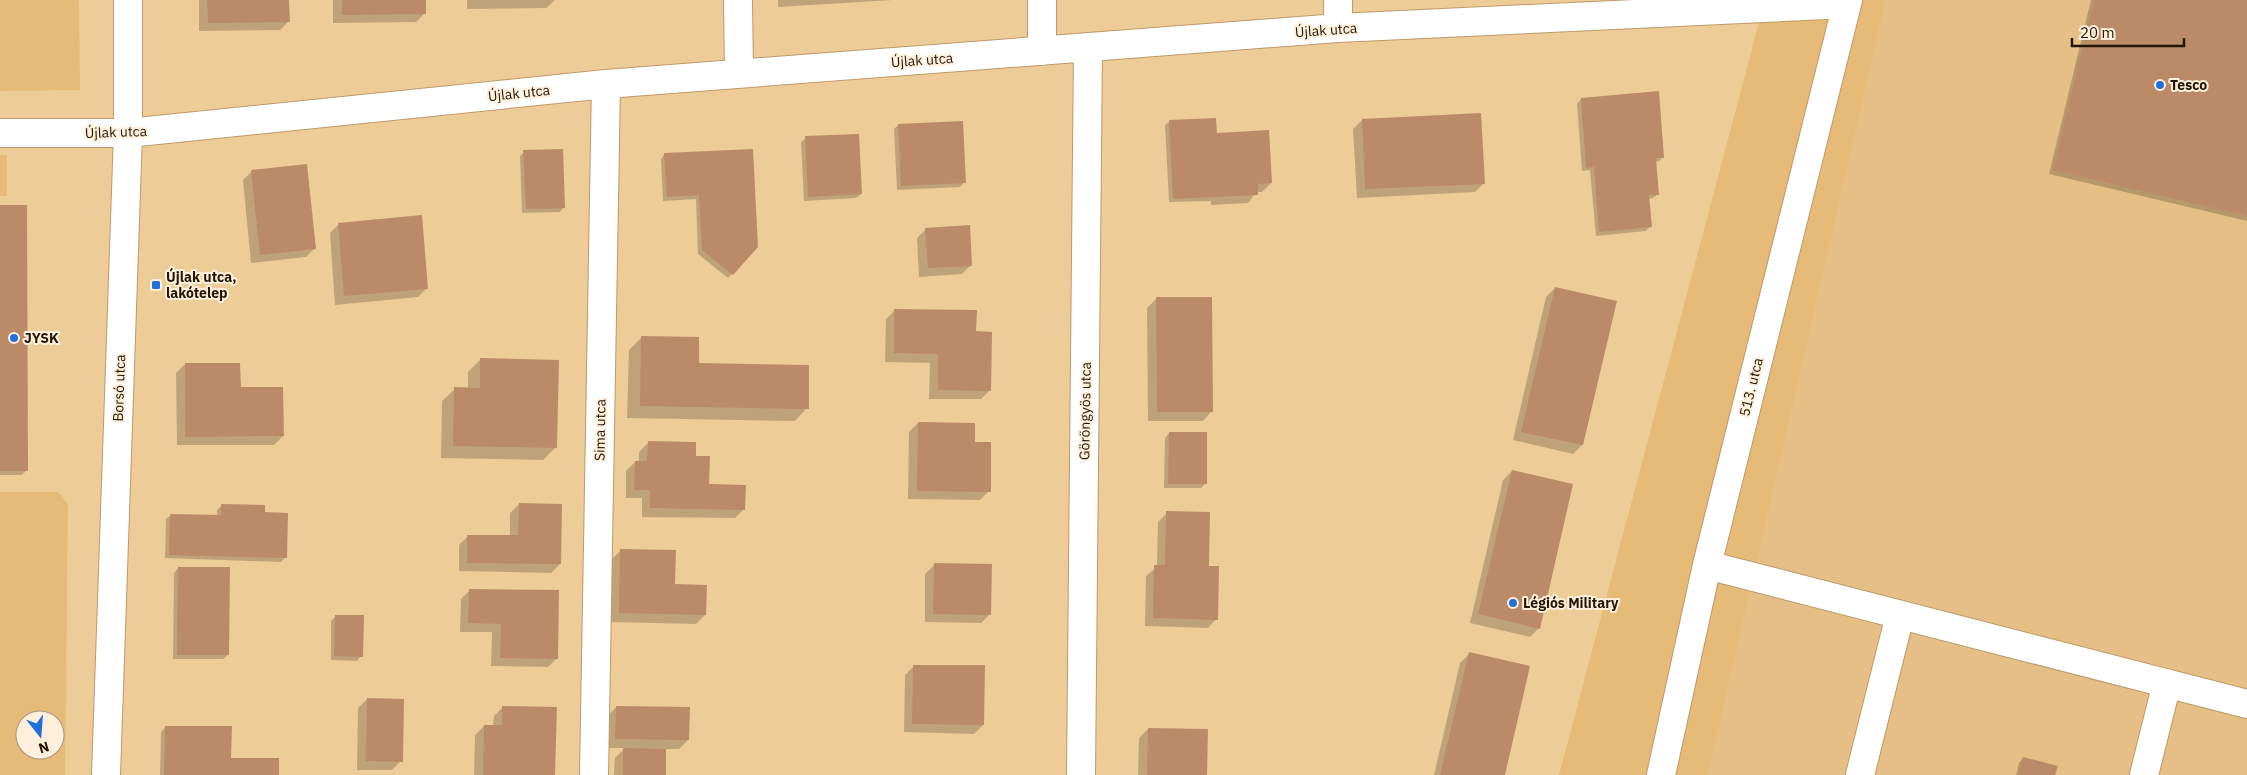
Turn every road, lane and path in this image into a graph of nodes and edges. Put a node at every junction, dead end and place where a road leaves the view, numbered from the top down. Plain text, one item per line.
1 (128, 0) edge
2 (738, 0) edge
3 (1042, 0) edge
4 (1338, 0) edge
5 (1847, 2) edge
6 (1338, 28) junction
7 (1088, 48) junction
8 (1042, 51) junction
9 (739, 73) junction
10 (606, 84) junction
11 (0, 133) edge
12 (128, 133) junction
13 (1707, 565) junction
14 (1900, 615) junction
15 (2167, 683) junction
16 (2247, 704) edge
17 (106, 775) edge
18 (594, 775) edge
19 (1081, 775) edge
20 (1662, 775) edge
21 (1860, 775) edge
22 (2144, 775) edge

1 - 12 street, Borsó utca
2 - 9 street
3 - 8 street
4 - 6 street
5 - 6 street, Újlak utca
5 - 13 street, 513. utca
6 - 7 street, Újlak utca
7 - 8 street, Újlak utca
7 - 19 street, Göröngyös utca
8 - 9 street, Újlak utca
9 - 10 street, Újlak utca
10 - 12 street, Újlak utca
10 - 18 street, Sima utca
11 - 12 street, Újlak utca
12 - 17 street, Borsó utca
13 - 14 street
13 - 20 street, 513. utca
14 - 15 street
14 - 21 street
15 - 16 street
15 - 22 street

